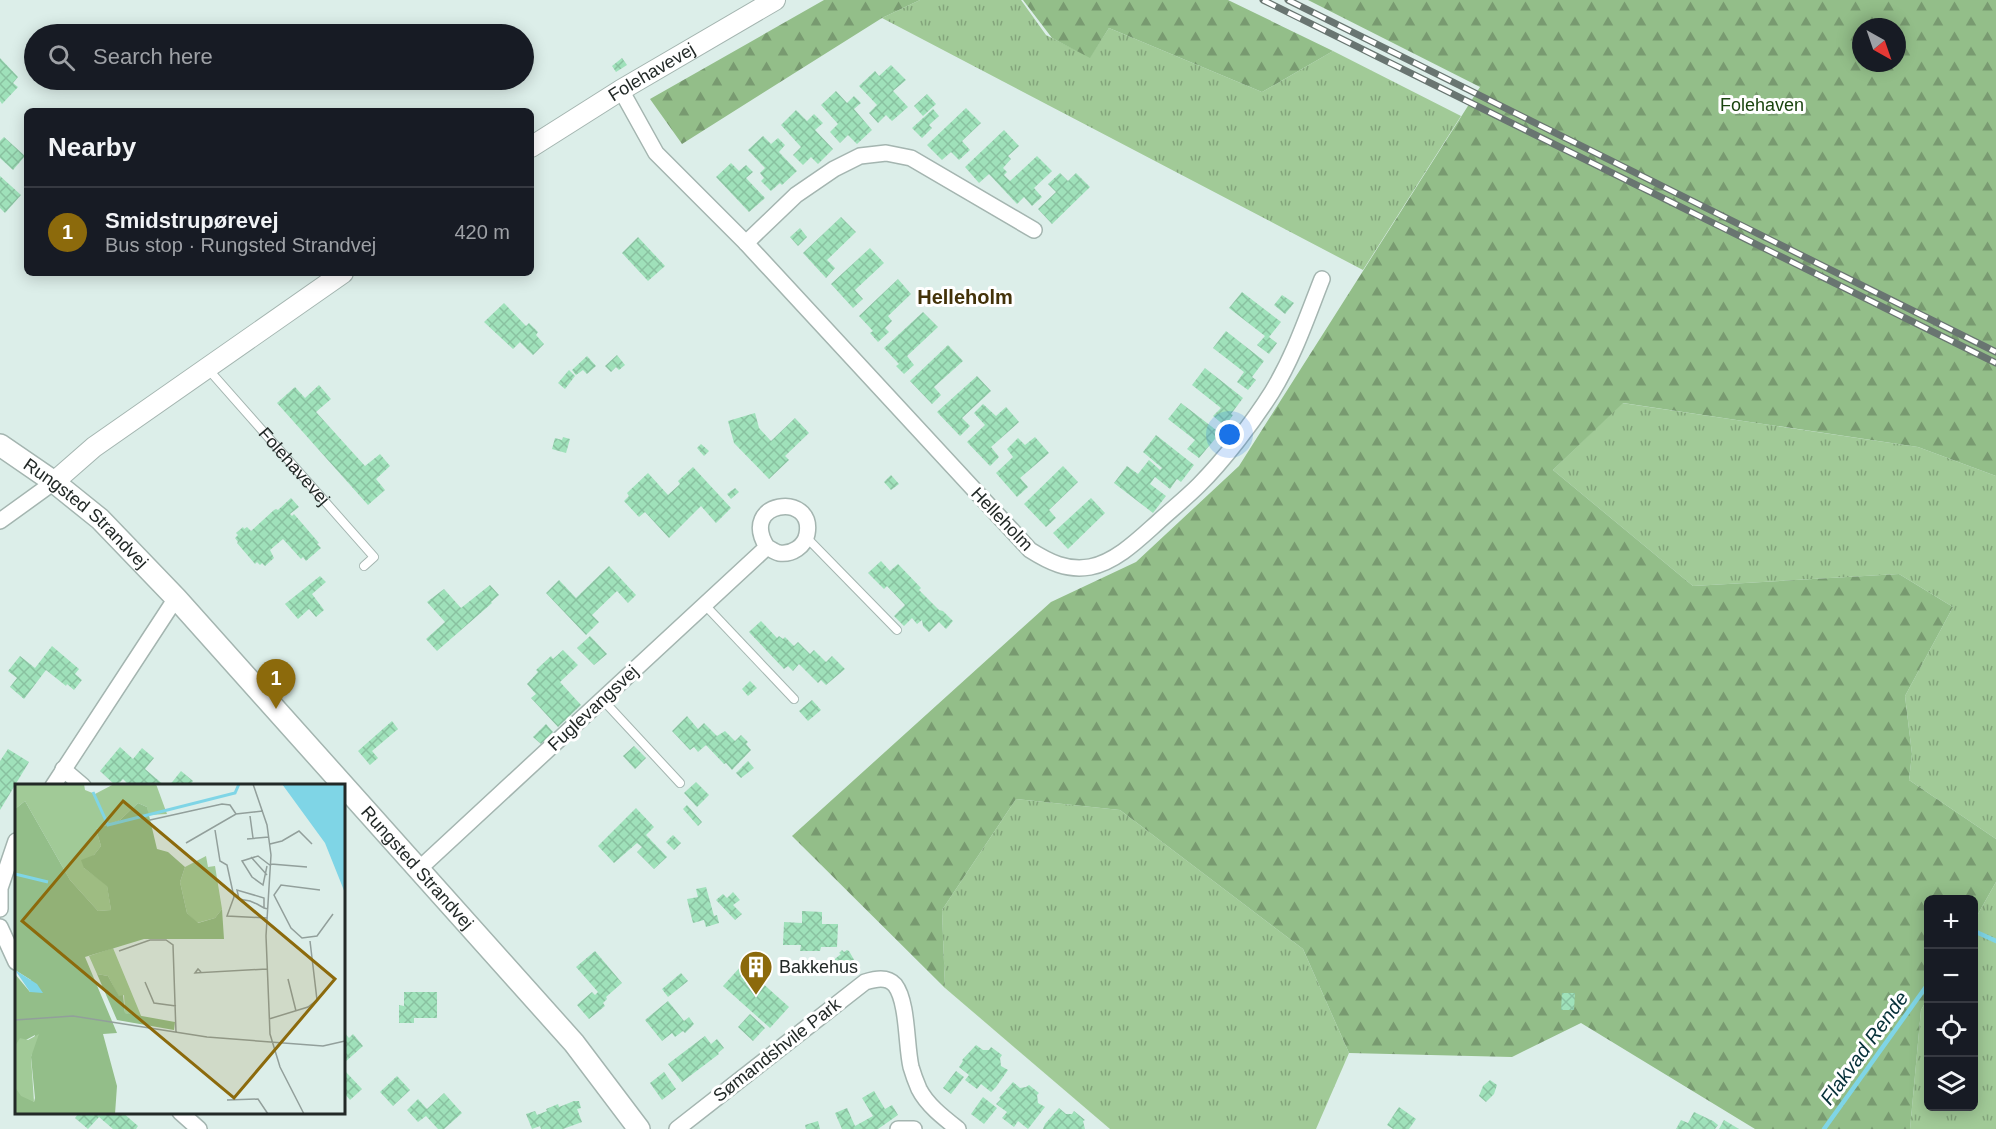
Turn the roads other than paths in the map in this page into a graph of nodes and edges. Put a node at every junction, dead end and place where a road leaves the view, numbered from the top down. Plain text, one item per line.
1 (775, 0) edge
2 (621, 90) junction
3 (534, 145) edge
4 (1034, 230) dead end
5 (746, 243) junction
6 (339, 276) edge
7 (1322, 279) dead end
8 (207, 368) junction
9 (0, 445) edge
10 (54, 482) junction
11 (0, 521) edge
12 (806, 537) junction
13 (767, 547) junction
14 (364, 566) dead end
15 (176, 598) junction
16 (704, 604) junction
17 (897, 630) dead end
18 (602, 699) junction
19 (794, 699) dead end
20 (63, 769) junction
21 (680, 783) dead end
22 (54, 784) edge
23 (81, 784) edge
24 (343, 784) edge
25 (345, 786) edge
26 (15, 844) edge
27 (419, 869) junction
28 (0, 909) edge
29 (0, 927) edge
30 (15, 960) edge
31 (181, 1114) edge
32 (199, 1129) edge
33 (639, 1129) edge
34 (676, 1129) edge
35 (898, 1129) edge
36 (914, 1129) edge
37 (958, 1129) edge

1 - 2 street, Folehavevej
2 - 3 street, Folehavevej
2 - 5 street, Helleholm
4 - 5 street
5 - 7 street, Helleholm
6 - 8 street
8 - 10 street
8 - 14 lane, Folehavevej
9 - 10 main road, Rungsted Strandvej
10 - 11 street
10 - 15 main road, Rungsted Strandvej
12 - 13 street
12 - 13 street
12 - 17 lane
13 - 16 street, Fuglevangsvej
15 - 20 street
15 - 24 main road, Rungsted Strandvej
16 - 18 street, Fuglevangsvej
16 - 19 lane
18 - 21 lane
18 - 27 street, Fuglevangsvej
20 - 22 street
20 - 23 street
25 - 27 main road, Rungsted Strandvej
26 - 28 street
27 - 33 main road, Rungsted Strandvej
29 - 30 street
31 - 32 street
34 - 37 street, Sømandshvile Park
35 - 36 street

